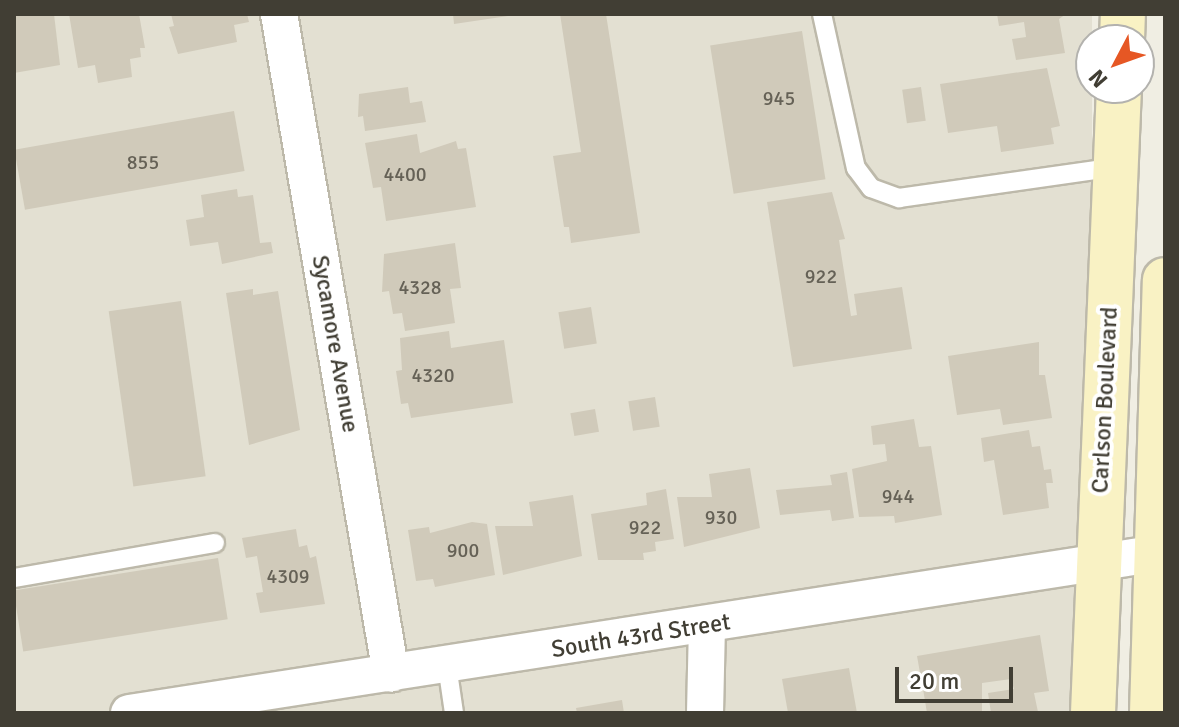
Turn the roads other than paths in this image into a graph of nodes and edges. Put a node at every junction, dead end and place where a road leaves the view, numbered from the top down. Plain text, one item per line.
1 (279, 14) edge
2 (822, 14) edge
3 (1118, 104) edge
4 (1116, 167) junction
5 (1165, 280) edge
6 (215, 543) dead end
7 (1153, 554) junction
8 (1098, 561) junction
9 (14, 578) edge
10 (707, 627) junction
11 (447, 665) junction
12 (391, 674) junction
13 (219, 706) edge
14 (129, 713) edge
15 (454, 713) edge
16 (705, 713) edge
17 (1093, 713) edge
18 (1152, 713) edge

1 - 12 street, Sycamore Avenue
2 - 4 lane
3 - 4 main road, Carlson Boulevard
4 - 8 main road, Carlson Boulevard
5 - 7 main road
6 - 9 lane
7 - 8 street, South 43rd Street
7 - 18 main road
8 - 10 street, South 43rd Street
8 - 17 main road, Carlson Boulevard
10 - 11 street, South 43rd Street
10 - 16 street
11 - 12 street, South 43rd Street
11 - 15 lane
12 - 13 street, South 43rd Street
13 - 14 street, South 43rd Street

